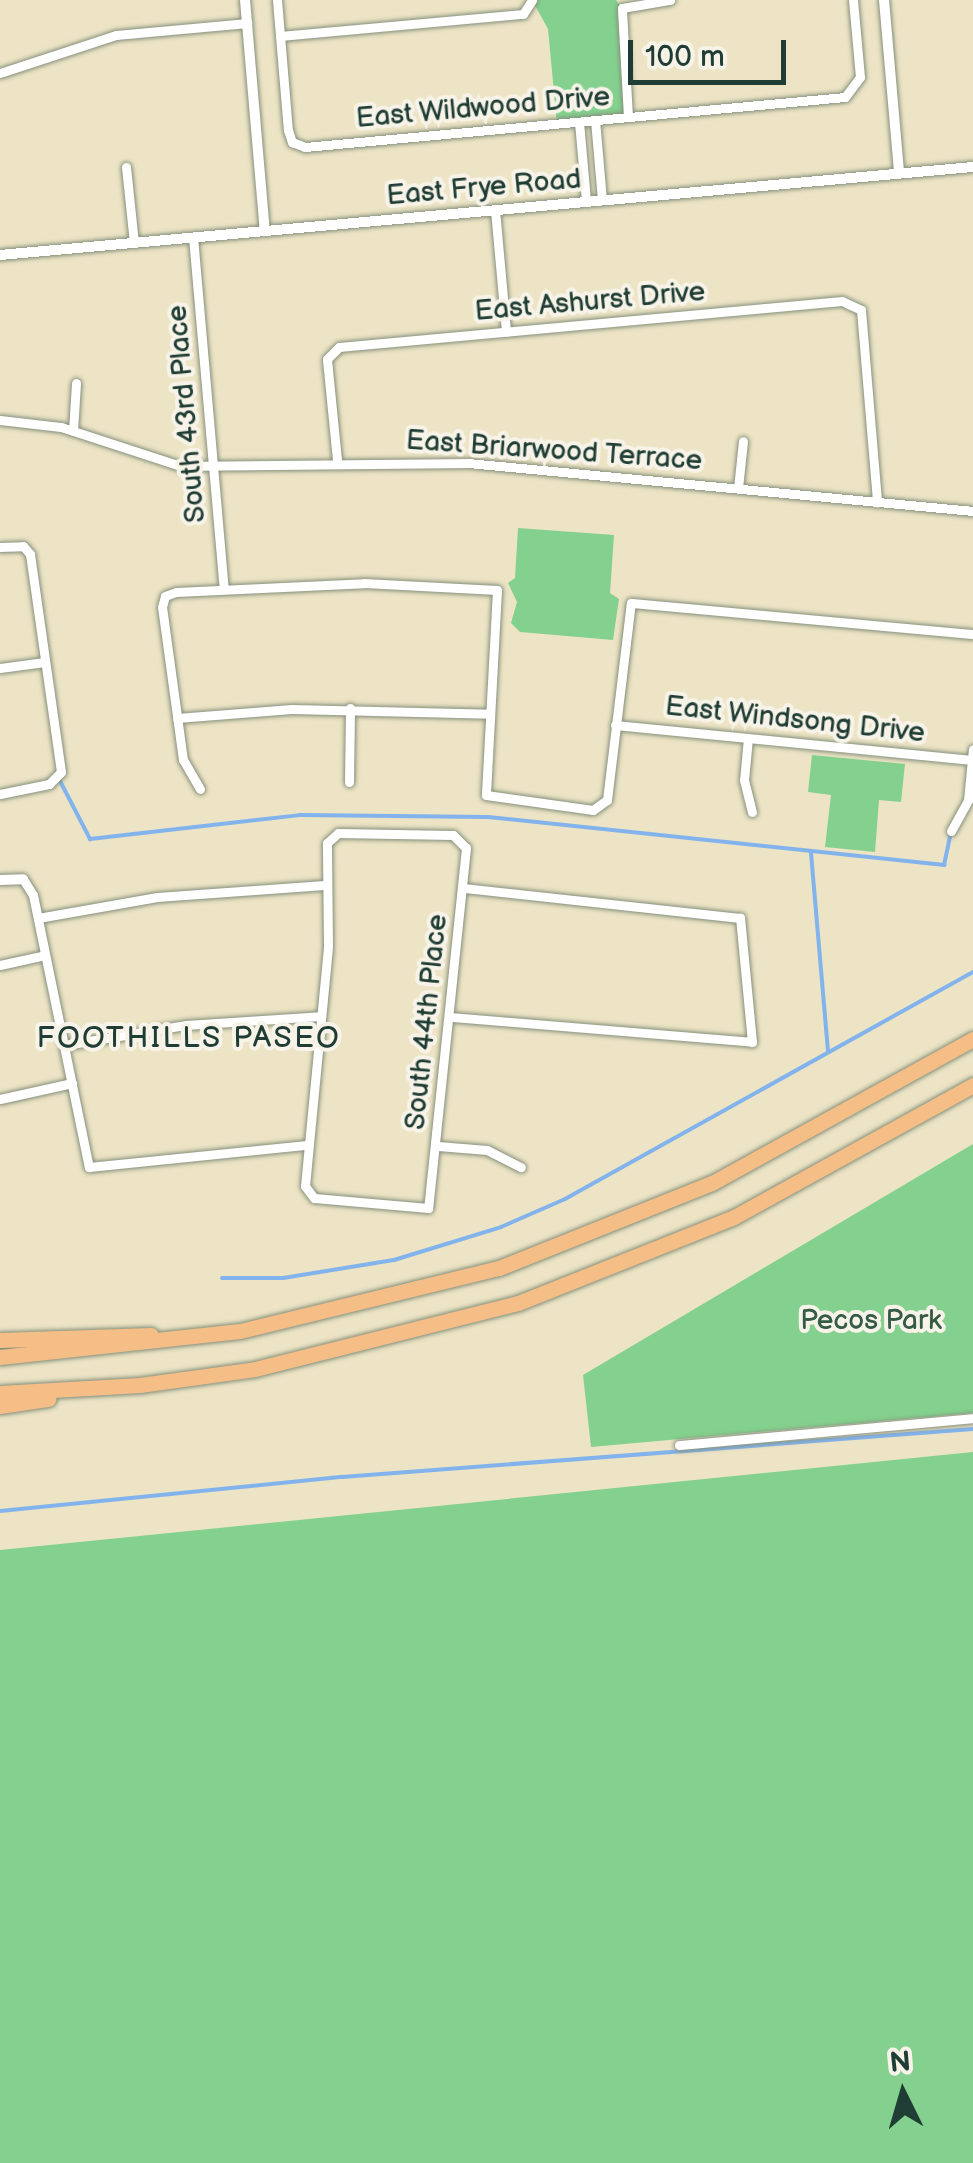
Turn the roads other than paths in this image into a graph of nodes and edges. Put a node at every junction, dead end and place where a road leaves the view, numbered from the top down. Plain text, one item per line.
1 (245, 0) edge
2 (276, 0) edge
3 (670, 0) edge
4 (853, 0) edge
5 (884, 0) edge
6 (532, 3) edge
7 (247, 22) junction
8 (280, 36) junction
9 (0, 73) edge
10 (628, 117) junction
11 (595, 120) junction
12 (579, 122) junction
13 (598, 160) junction
14 (583, 162) junction
15 (126, 167) dead end
16 (972, 167) edge
17 (899, 174) junction
18 (973, 180) edge
19 (602, 200) junction
20 (586, 202) junction
21 (495, 210) junction
22 (265, 230) junction
23 (193, 237) junction
24 (134, 243) junction
25 (0, 255) edge
26 (506, 332) junction
27 (76, 383) dead end
28 (0, 420) edge
29 (73, 430) junction
30 (743, 441) dead end
31 (132, 452) junction
32 (336, 460) junction
33 (214, 465) junction
34 (127, 468) dead end
35 (738, 488) junction
36 (877, 502) junction
37 (973, 511) edge
38 (0, 547) edge
39 (224, 588) junction
40 (973, 634) edge
41 (45, 662) junction
42 (0, 668) edge
43 (350, 708) junction
44 (490, 714) junction
45 (177, 718) junction
46 (614, 724) junction
47 (748, 738) junction
48 (973, 749) edge
49 (972, 760) edge
50 (348, 782) dead end
51 (200, 789) dead end
52 (0, 794) edge
53 (752, 812) dead end
54 (951, 831) dead end
55 (23, 879) joint
56 (0, 880) edge
57 (326, 885) junction
58 (463, 888) junction
59 (38, 918) junction
60 (45, 955) junction
61 (0, 966) edge
62 (320, 1016) junction
63 (451, 1016) junction
64 (973, 1039) edge
65 (65, 1045) junction
66 (72, 1083) junction
67 (973, 1085) edge
68 (0, 1099) edge
69 (307, 1145) junction
70 (438, 1146) junction
71 (521, 1166) dead end
72 (240, 1331) junction
73 (0, 1340) edge
74 (0, 1358) edge
75 (102, 1388) junction
76 (0, 1393) edge
77 (0, 1406) edge
78 (973, 1418) edge
79 (679, 1445) dead end

1 - 7 street
2 - 8 street
3 - 10 street
4 - 10 street, East Wildwood Drive
5 - 17 street
6 - 8 street
7 - 9 street
7 - 22 street
8 - 12 street, East Wildwood Drive
10 - 11 street, East Wildwood Drive
11 - 12 street, East Wildwood Drive
11 - 13 street
12 - 14 street
13 - 14 street
13 - 19 street
14 - 20 street
15 - 24 street
16 - 17 street, East Frye Road
16 - 18 street
17 - 19 street, East Frye Road
19 - 20 street, East Frye Road
20 - 21 street, East Frye Road
21 - 22 street, East Frye Road
21 - 26 street
22 - 23 street, East Frye Road
23 - 24 street, East Frye Road
23 - 33 street, South 43rd Place
24 - 25 street, East Frye Road
26 - 32 street, East Ashurst Drive
26 - 36 street, East Ashurst Drive
27 - 29 street
28 - 29 street, East Briarwood Terrace
29 - 31 street, East Briarwood Terrace
30 - 35 street
31 - 33 street, East Briarwood Terrace
31 - 34 street
32 - 33 street, East Briarwood Terrace
32 - 35 street, East Briarwood Terrace
33 - 39 street, South 43rd Place
35 - 36 street, East Briarwood Terrace
36 - 37 street, East Briarwood Terrace
38 - 41 street
39 - 44 street
39 - 45 street
40 - 46 street
41 - 42 street
41 - 52 street
43 - 44 street
43 - 45 street
43 - 50 street
44 - 46 street
45 - 51 street
46 - 47 street, East Windsong Drive
47 - 49 street, East Windsong Drive
47 - 53 street
48 - 49 street
49 - 54 street
55 - 56 street
55 - 59 street
57 - 58 street, South 44th Place
57 - 59 street
57 - 62 street
58 - 63 street, South 44th Place
58 - 63 street
59 - 60 street
60 - 61 street
60 - 65 street
62 - 65 street
62 - 69 street
63 - 70 street, South 44th Place
64 - 72 highway
65 - 66 street
66 - 68 street
66 - 69 street
67 - 75 highway
69 - 70 street, South 44th Place
70 - 71 street
72 - 73 highway
72 - 74 highway
75 - 76 highway
75 - 77 highway
78 - 79 street

